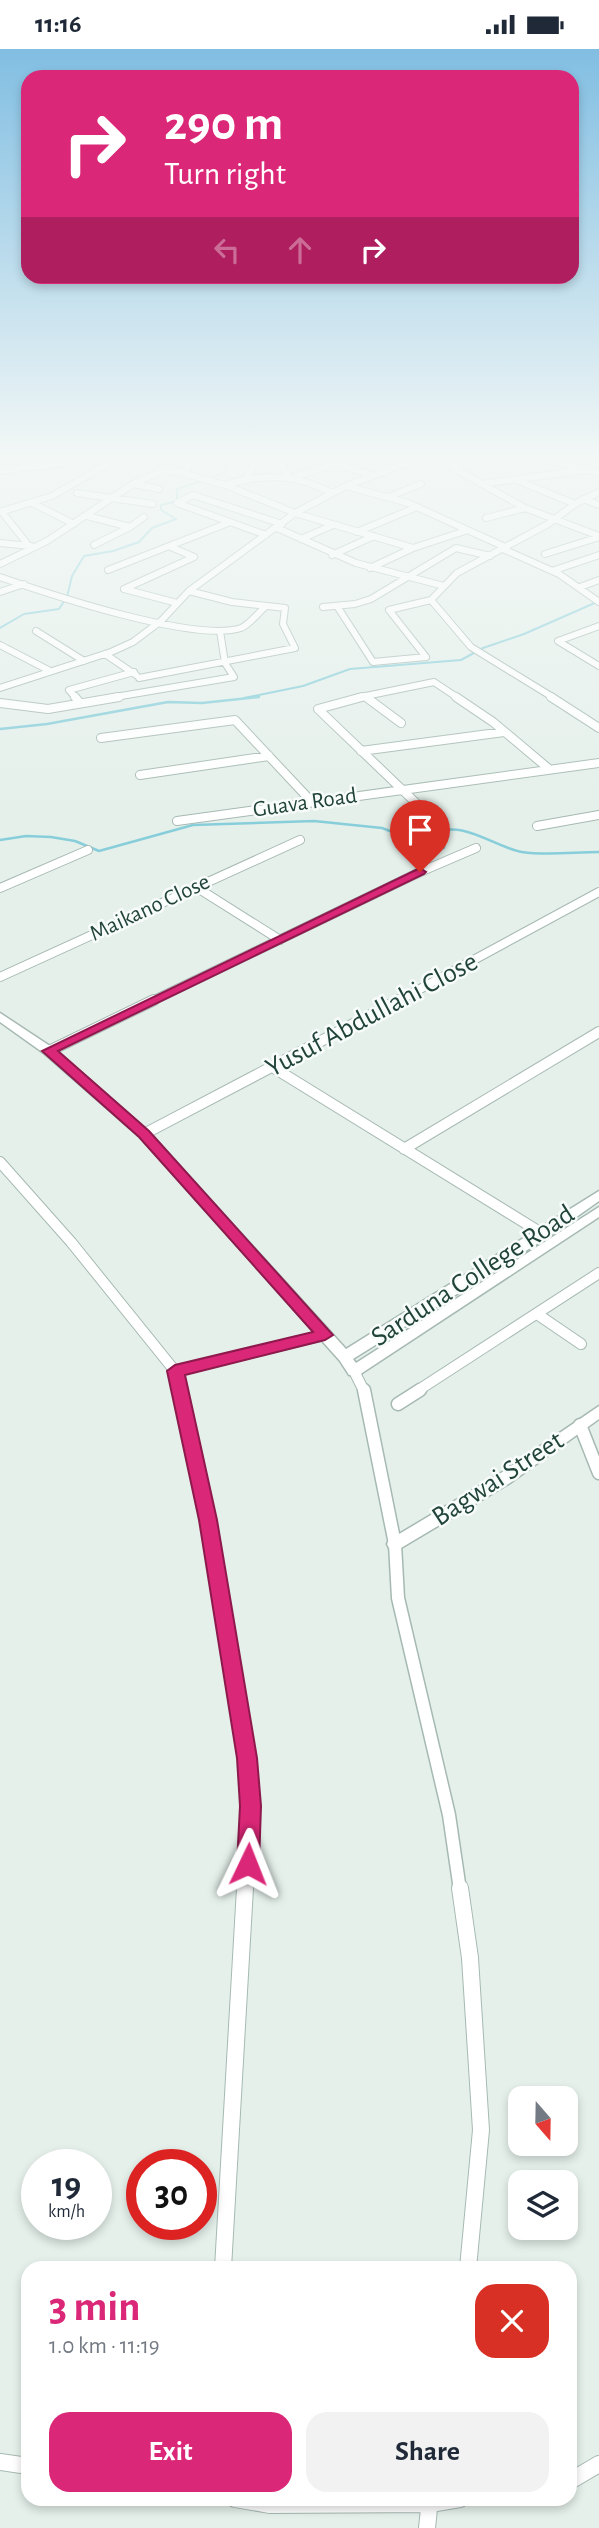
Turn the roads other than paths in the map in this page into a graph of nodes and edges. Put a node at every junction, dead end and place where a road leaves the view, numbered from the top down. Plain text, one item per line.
1 (151, 577) edge
2 (209, 577) edge
3 (400, 577) edge
4 (453, 577) edge
5 (562, 577) edge
6 (405, 578) junction
7 (2, 579) edge
8 (599, 579) edge
9 (24, 584) junction
10 (444, 586) junction
11 (580, 587) junction
12 (190, 591) junction
13 (0, 592) edge
14 (431, 600) junction
15 (598, 601) edge
16 (177, 603) junction
17 (337, 606) junction
18 (265, 607) junction
19 (323, 607) dead end
20 (162, 621) junction
21 (599, 626) edge
22 (36, 631) dead end
23 (219, 631) junction
24 (0, 645) edge
25 (105, 654) junction
26 (84, 661) junction
27 (225, 663) junction
28 (599, 666) edge
29 (50, 671) junction
30 (183, 671) junction
31 (136, 675) junction
32 (0, 682) edge
33 (192, 684) junction
34 (9, 685) junction
35 (0, 688) edge
36 (147, 691) junction
37 (365, 696) junction
38 (0, 703) edge
39 (80, 703) junction
40 (401, 723) dead end
41 (599, 728) edge
42 (504, 732) junction
43 (102, 738) dead end
44 (361, 751) junction
45 (269, 756) junction
46 (599, 763) edge
47 (549, 769) junction
48 (140, 775) dead end
49 (401, 789) junction
50 (312, 801) junction
51 (599, 815) edge
52 (177, 821) dead end
53 (440, 826) dead end
54 (537, 826) dead end
55 (300, 840) dead end
56 (476, 848) dead end
57 (88, 850) dead end
58 (196, 887) junction
59 (0, 888) edge
60 (599, 892) edge
61 (280, 940) junction
62 (0, 977) edge
63 (0, 1017) edge
64 (599, 1032) edge
65 (48, 1051) junction
66 (274, 1068) junction
67 (144, 1134) junction
68 (404, 1149) junction
69 (0, 1162) edge
70 (599, 1199) edge
71 (543, 1234) junction
72 (599, 1273) edge
73 (537, 1314) junction
74 (325, 1335) junction
75 (581, 1344) dead end
76 (345, 1357) junction
77 (175, 1371) junction
78 (354, 1371) junction
79 (398, 1405) dead end
80 (599, 1411) edge
81 (580, 1425) junction
82 (599, 1473) edge
83 (395, 1544) junction
84 (223, 2261) edge
85 (469, 2261) edge
86 (0, 2462) edge
87 (599, 2464) edge
88 (21, 2465) edge
89 (577, 2477) edge
90 (429, 2506) edge
91 (427, 2528) edge

1 - 16 street
2 - 12 street
3 - 6 street
4 - 10 street
5 - 11 street
6 - 10 street
6 - 17 street
7 - 9 street
8 - 11 street
9 - 13 street
9 - 20 street
10 - 14 street
11 - 15 street
12 - 16 street
12 - 18 street
14 - 17 street
14 - 41 street
16 - 20 street
17 - 19 street
18 - 23 street
18 - 27 street
20 - 23 street
20 - 25 street
21 - 28 street
22 - 26 street
23 - 27 street
24 - 29 street
25 - 26 street
25 - 31 street
26 - 29 street
27 - 30 street
27 - 33 street
29 - 34 street
30 - 31 street
30 - 33 street
31 - 36 street
31 - 39 street
32 - 34 street
33 - 36 street
34 - 35 street
36 - 39 street
37 - 40 street
37 - 42 street
37 - 44 street
38 - 39 street
42 - 44 street
42 - 47 street
43 - 45 street
44 - 49 street
45 - 48 street
45 - 50 street
46 - 47 street, Guava Road
47 - 49 street, Guava Road
49 - 50 street, Guava Road
49 - 53 street
50 - 52 street, Guava Road
51 - 54 street
55 - 58 street, Maikano Close
56 - 61 street
57 - 59 street
58 - 61 street
58 - 62 street, Maikano Close
60 - 66 street, Yusuf Abdullahi Close
61 - 65 street
63 - 65 street
64 - 68 street
65 - 67 street
66 - 67 street, Yusuf Abdullahi Close
66 - 68 street
67 - 74 street
68 - 71 street
69 - 77 street
70 - 71 street, Sarduna College Road
70 - 78 street, Sarduna College Road
71 - 76 street, Sarduna College Road
72 - 73 street
73 - 75 street
73 - 79 street
74 - 76 street
74 - 77 street
76 - 78 street
77 - 84 street
78 - 83 street
80 - 81 street, Bagwai Street
81 - 82 street
81 - 83 street, Bagwai Street
83 - 85 street
86 - 88 street
87 - 89 street
90 - 91 street

